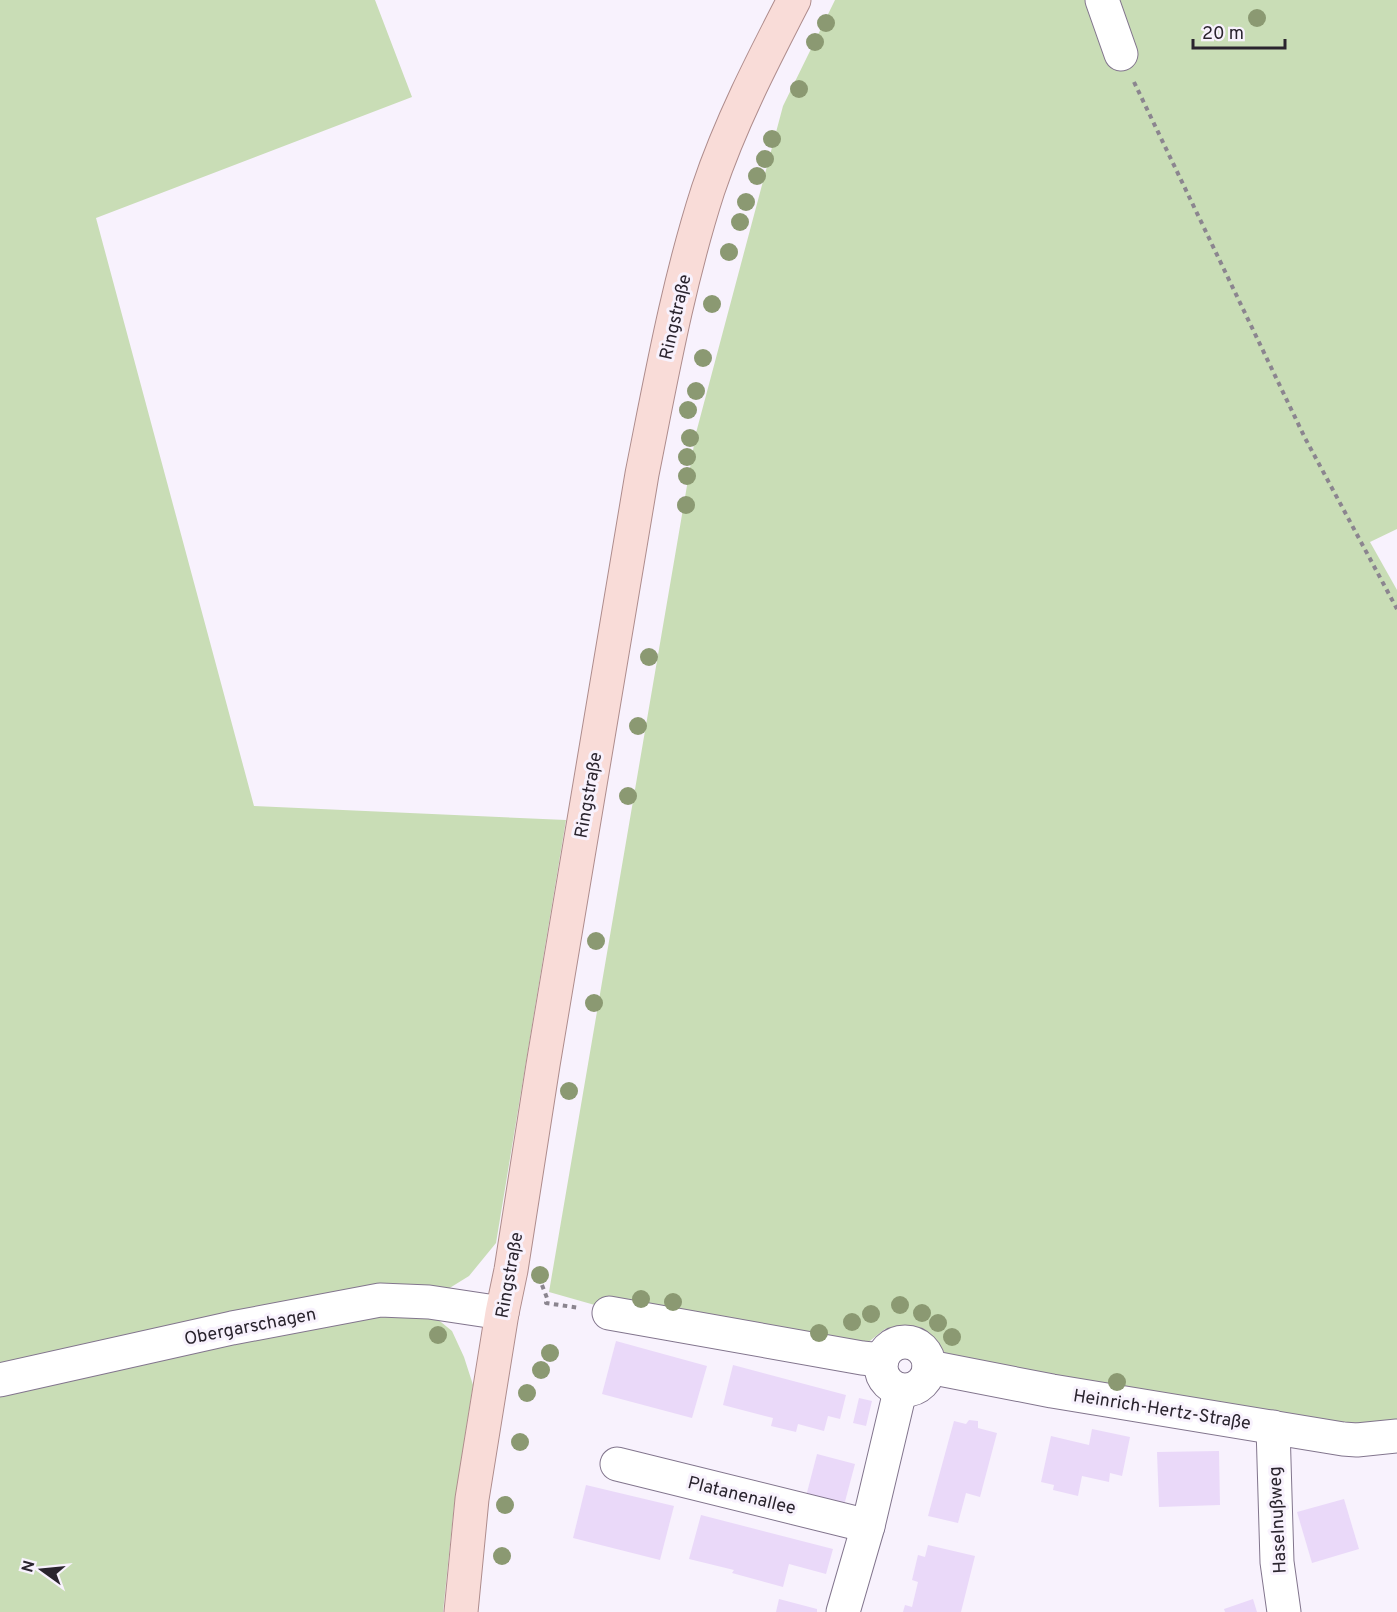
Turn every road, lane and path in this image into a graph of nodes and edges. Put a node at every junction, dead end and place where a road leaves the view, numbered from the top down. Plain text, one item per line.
1 (794, 0) edge
2 (1102, 0) edge
3 (1121, 54) joint
4 (1397, 609) edge
5 (511, 1270) junction
6 (502, 1313) junction
7 (609, 1313) joint
8 (882, 1360) junction
9 (929, 1367) junction
10 (0, 1380) edge
11 (900, 1391) junction
12 (1273, 1427) junction
13 (1397, 1436) edge
14 (617, 1464) dead end
15 (868, 1526) junction
16 (461, 1612) edge
17 (843, 1612) edge
18 (1284, 1612) edge

1 - 5 main road, Ringstraße
2 - 3 street
3 - 4 path
5 - 6 main road, Ringstraße
5 - 7 path
6 - 10 street, Obergarschagen
6 - 16 main road, Ringstraße
7 - 8 street
8 - 9 street
8 - 11 street
9 - 11 street
9 - 12 street, Heinrich-Hertz-Straße
11 - 15 street
12 - 13 street, Heinrich-Hertz-Straße
12 - 18 street, Haselnußweg
14 - 15 street, Platanenallee
15 - 17 street

